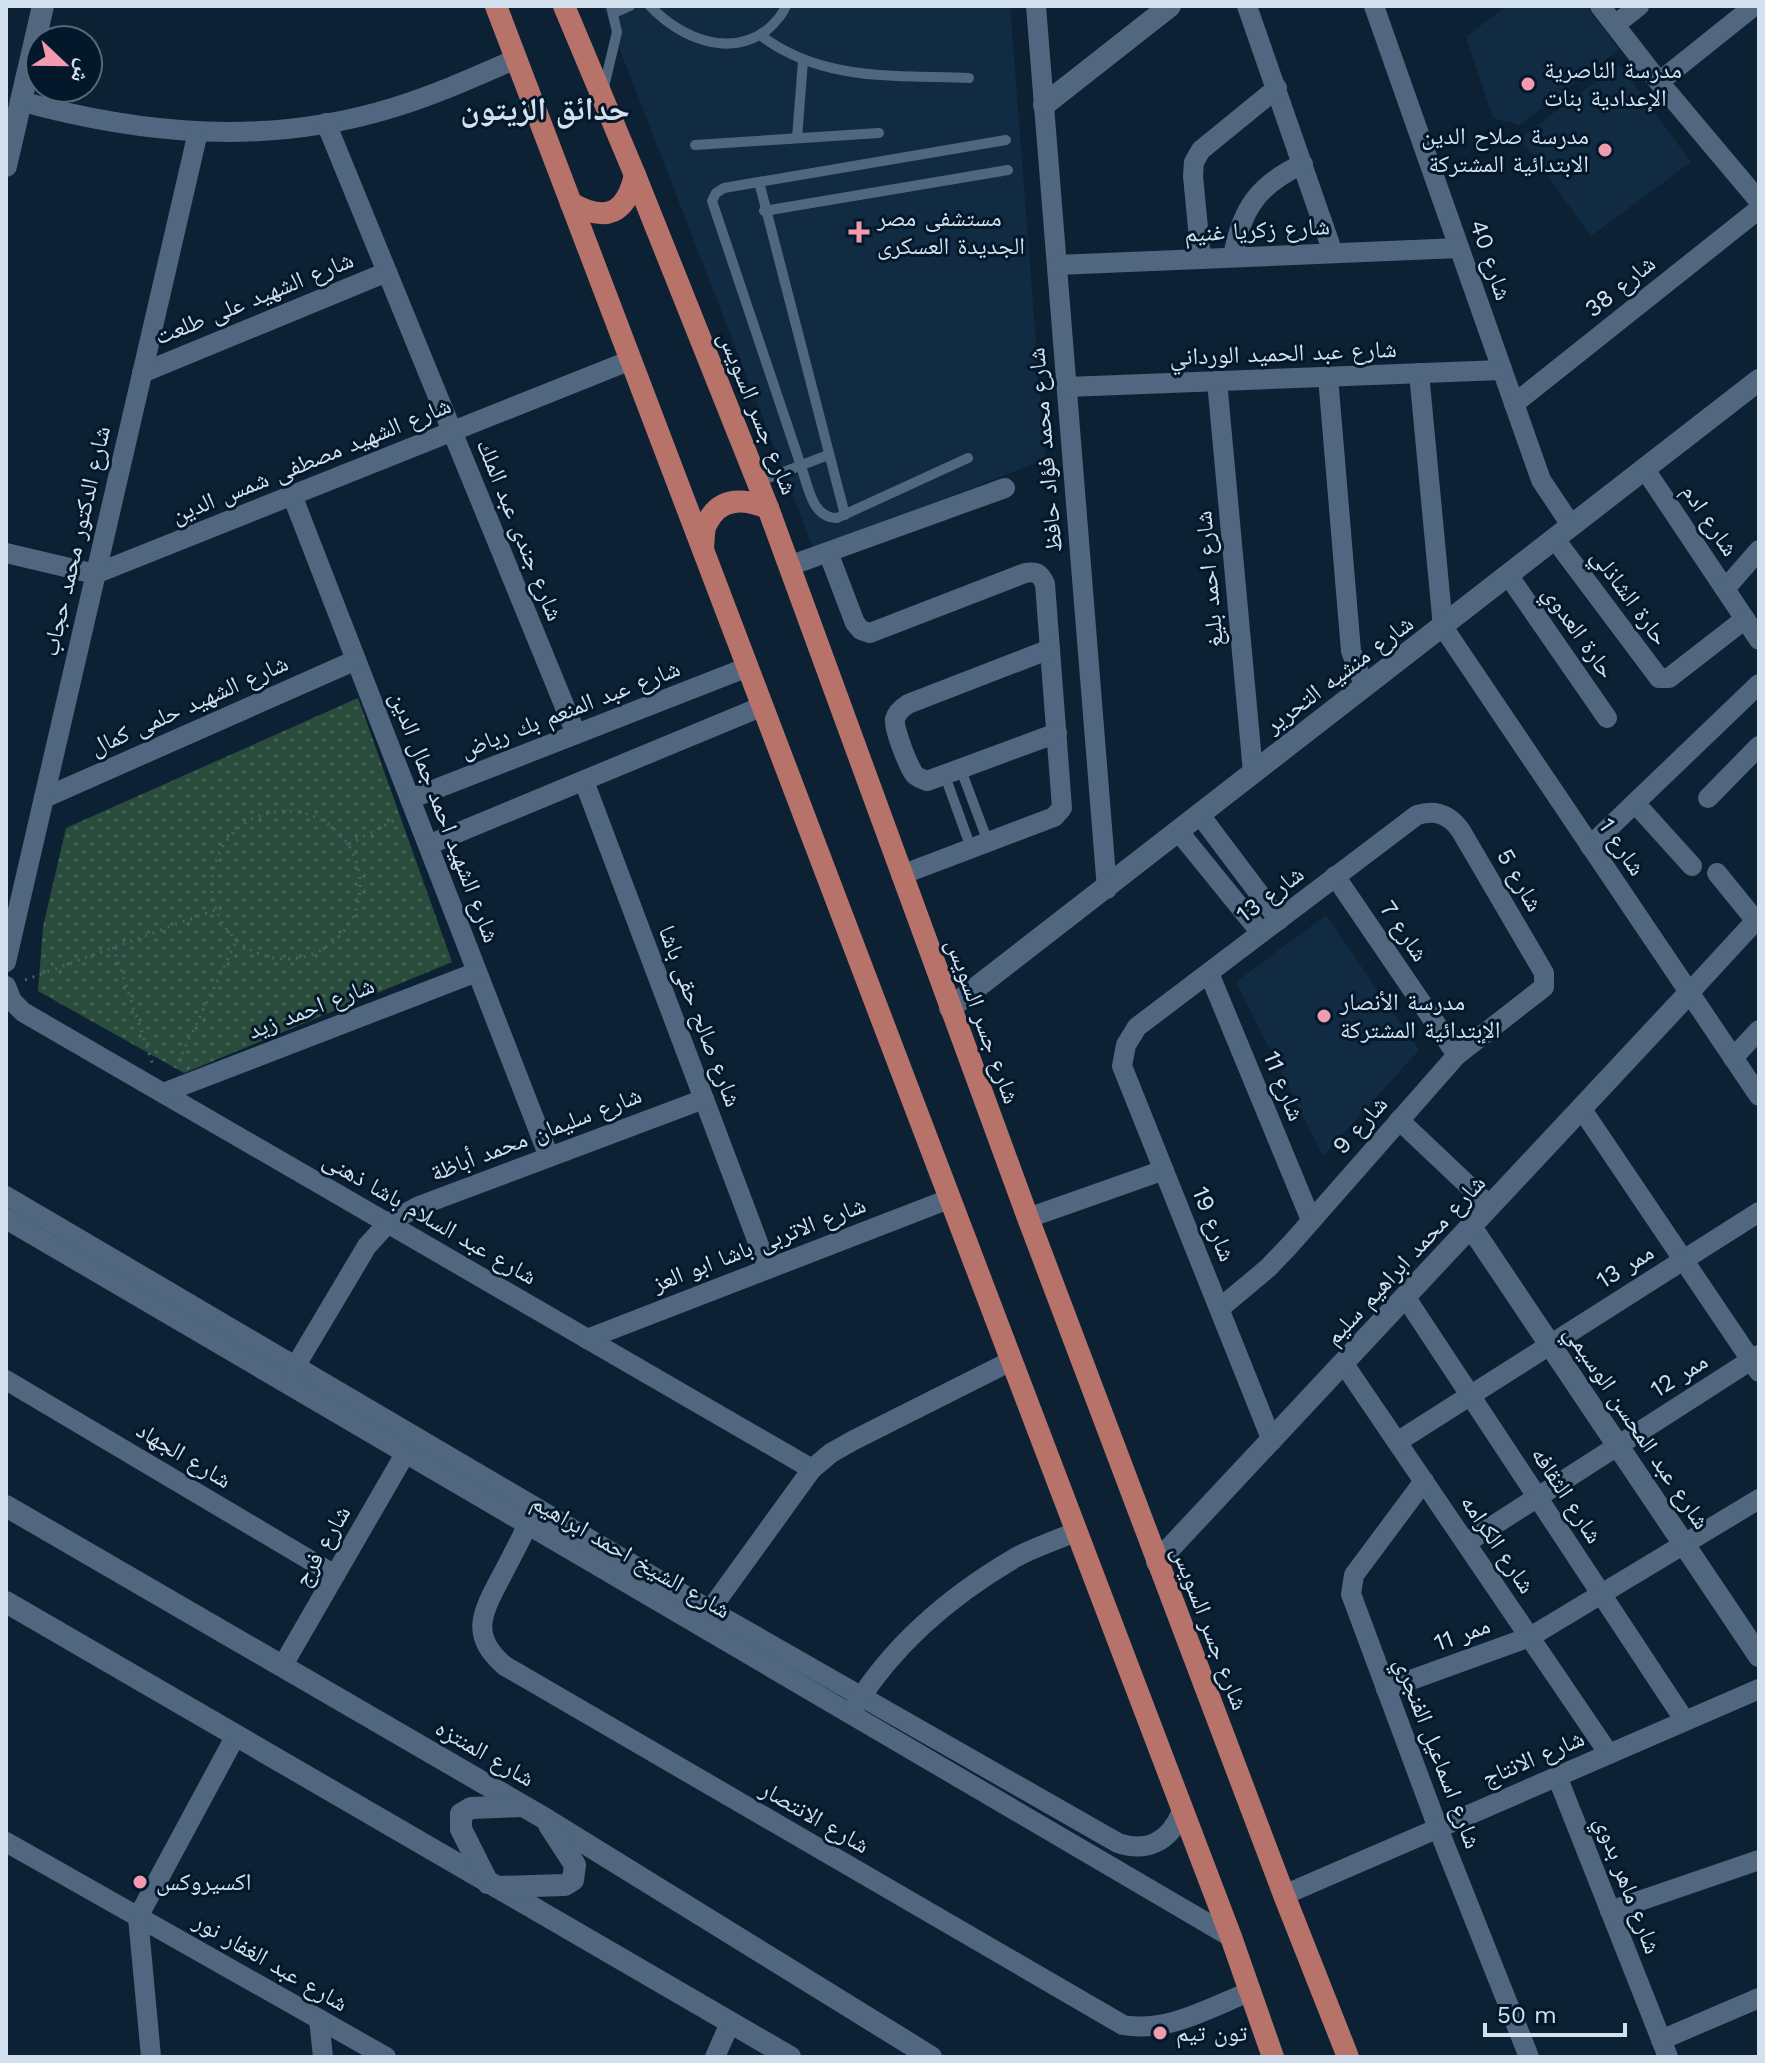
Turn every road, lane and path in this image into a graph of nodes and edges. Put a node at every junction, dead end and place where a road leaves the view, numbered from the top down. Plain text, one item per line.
1 (43, 6) edge
2 (496, 6) edge
3 (564, 6) edge
4 (630, 6) edge
5 (650, 6) edge
6 (786, 6) edge
7 (1036, 6) edge
8 (1170, 6) edge
9 (1247, 6) edge
10 (1600, 6) edge
11 (1639, 6) edge
12 (1754, 6) edge
13 (1377, 7) edge
14 (612, 9) edge
15 (1615, 25) junction
16 (760, 35) junction
17 (516, 59) junction
18 (803, 61) junction
19 (969, 78) dead end
20 (1659, 82) junction
21 (1277, 88) junction
22 (602, 97) junction
23 (20, 101) junction
24 (1044, 105) junction
25 (326, 123) junction
26 (198, 132) junction
27 (879, 133) dead end
28 (797, 138) junction
29 (1006, 140) dead end
30 (695, 145) dead end
31 (1303, 164) junction
32 (6, 166) edge
33 (1008, 170) dead end
34 (635, 175) junction
35 (759, 182) junction
36 (1759, 201) edge
37 (571, 203) junction
38 (1759, 209) edge
39 (764, 211) junction
40 (1459, 248) junction
41 (1333, 253) junction
42 (1233, 257) junction
43 (1201, 259) junction
44 (1057, 265) junction
45 (387, 272) junction
46 (631, 360) junction
47 (1501, 370) junction
48 (142, 373) junction
49 (1419, 373) junction
50 (1328, 377) junction
51 (1759, 380) edge
52 (1217, 381) junction
53 (1067, 387) junction
54 (1514, 404) junction
55 (452, 431) junction
56 (828, 455) junction
57 (968, 458) dead end
58 (801, 466) junction
59 (1644, 468) junction
60 (758, 482) junction
61 (1005, 488) dead end
62 (292, 495) junction
63 (768, 508) junction
64 (845, 515) junction
65 (1562, 532) junction
66 (703, 548) junction
67 (1759, 550) edge
68 (828, 552) junction
69 (6, 553) edge
70 (789, 566) junction
71 (95, 574) junction
72 (1508, 575) junction
73 (1725, 589) junction
74 (1745, 619) junction
75 (1443, 627) junction
76 (1759, 640) edge
77 (1050, 649) junction
78 (356, 660) junction
79 (748, 667) junction
80 (1368, 684) junction
81 (1759, 684) edge
82 (763, 706) junction
83 (1607, 718) dead end
84 (1057, 733) junction
85 (576, 734) junction
86 (1759, 746) edge
87 (1253, 772) junction
88 (953, 773) junction
89 (584, 781) junction
90 (44, 798) junction
91 (1708, 798) dead end
92 (1635, 803) junction
93 (412, 805) junction
94 (1437, 813) joint
95 (1200, 815) junction
96 (1179, 832) junction
97 (349, 844) junction
98 (428, 845) junction
99 (980, 845) junction
100 (1590, 846) junction
101 (1692, 866) dead end
102 (1717, 873) dead end
103 (901, 875) junction
104 (1335, 876) junction
105 (1107, 889) junction
106 (215, 910) junction
107 (1757, 919) edge
108 (1279, 920) junction
109 (1261, 933) junction
110 (236, 942) junction
111 (113, 947) junction
112 (6, 962) edge
113 (477, 972) junction
114 (1209, 973) junction
115 (1546, 983) joint
116 (6, 986) edge
117 (1690, 992) junction
118 (950, 1008) junction
119 (14, 1015) edge
120 (1137, 1027) joint
121 (1759, 1030) edge
122 (1457, 1055) junction
123 (1733, 1058) junction
124 (163, 1093) junction
125 (1759, 1096) edge
126 (704, 1099) junction
127 (1581, 1108) junction
128 (1399, 1120) junction
129 (549, 1157) junction
130 (1164, 1170) junction
131 (6, 1196) edge
132 (949, 1199) junction
133 (1490, 1206) junction
134 (1759, 1212) edge
135 (1028, 1218) junction
136 (6, 1219) edge
137 (1311, 1220) junction
138 (388, 1223) junction
139 (1471, 1227) junction
140 (1683, 1260) junction
141 (768, 1269) junction
142 (1406, 1298) junction
143 (1219, 1309) junction
144 (587, 1339) junction
145 (1550, 1344) junction
146 (1011, 1361) junction
147 (1756, 1363) edge
148 (1344, 1364) junction
149 (290, 1375) junction
150 (6, 1380) edge
151 (1470, 1395) junction
152 (1272, 1441) junction
153 (1397, 1442) junction
154 (1618, 1445) junction
155 (405, 1454) junction
156 (812, 1469) junction
157 (1424, 1481) junction
158 (1537, 1497) junction
159 (1759, 1499) edge
160 (6, 1506) edge
161 (527, 1526) junction
162 (1075, 1532) junction
163 (1466, 1543) junction
164 (1684, 1544) junction
165 (1157, 1562) junction
166 (335, 1575) junction
167 (1602, 1594) junction
168 (6, 1602) edge
169 (710, 1610) junction
170 (1530, 1637) junction
171 (1759, 1656) edge
172 (283, 1665) junction
173 (1386, 1689) junction
174 (1759, 1689) edge
175 (862, 1696) junction
176 (850, 1715) junction
177 (1685, 1721) junction
178 (235, 1737) junction
179 (1609, 1754) junction
180 (1557, 1776) junction
181 (524, 1806) junction
182 (1181, 1813) junction
183 (544, 1818) junction
184 (1438, 1828) junction
185 (6, 1842) edge
186 (1128, 1846) junction
187 (1759, 1860) edge
188 (1127, 1877) junction
189 (492, 1885) junction
190 (1284, 1895) junction
191 (1610, 1911) junction
192 (138, 1917) junction
193 (1231, 1937) junction
194 (1249, 1992) junction
195 (1759, 1998) edge
196 (319, 2019) junction
197 (730, 2023) junction
198 (1664, 2048) edge
199 (151, 2057) edge
200 (323, 2057) edge
201 (386, 2057) edge
202 (715, 2057) edge
203 (790, 2057) edge
204 (931, 2057) edge
205 (1273, 2057) edge
206 (1348, 2057) edge
207 (1529, 2057) edge

1 - 23 street
2 - 17 main road
3 - 22 main road, شارع جسر السويس
4 - 14 lane
5 - 16 lane
6 - 16 lane
7 - 24 street, شارع محمد فؤاد حافظ
8 - 24 street
9 - 21 street
10 - 15 street
11 - 15 street
12 - 20 street
13 - 40 street, شارع 40
14 - 22 lane
15 - 20 street
16 - 18 lane
17 - 25 street
17 - 37 main road
18 - 19 lane
18 - 28 lane
20 - 36 street
21 - 31 street
21 - 43 street
22 - 34 main road, شارع جسر السويس
23 - 26 street
23 - 32 street
24 - 44 street, شارع محمد فؤاد حافظ
25 - 26 street
25 - 45 street, شارع جندى عبد الملك
26 - 48 street, شارع الدكتور محمد حجاب
27 - 28 lane
28 - 30 lane
29 - 35 lane
31 - 41 street
31 - 42 street
33 - 39 lane
34 - 37 main road
34 - 60 main road, شارع جسر السويس
35 - 39 lane
35 - 58 lane
37 - 46 main road
38 - 54 street, شارع 38
39 - 56 lane
40 - 41 street, شارع زكريا غنيم
40 - 47 street, شارع 40
41 - 42 street, شارع زكريا غنيم
42 - 43 street, شارع زكريا غنيم
43 - 44 street, شارع زكريا غنيم
44 - 53 street, شارع محمد فؤاد حافظ
45 - 48 street, شارع الشهيد على طلعت
45 - 55 street, شارع جندى عبد الملك
46 - 55 street, شارع الشهيد مصطفى شمس الدين
46 - 66 main road
47 - 49 street, شارع عبد الحميد الورداني
47 - 54 street, شارع 40
48 - 71 street, شارع الدكتور محمد حجاب
49 - 50 street, شارع عبد الحميد الورداني
49 - 75 street
50 - 52 street, شارع عبد الحميد الورداني
50 - 80 street
51 - 59 street, شارع منشيه التحرير
52 - 53 street, شارع عبد الحميد الورداني
52 - 87 street, شارع احمد بليغ
53 - 105 street, شارع محمد فؤاد حافظ
54 - 65 street, شارع 40
55 - 62 street, شارع الشهيد مصطفى شمس الدين
55 - 85 street, شارع جندى عبد الملك
56 - 58 lane
56 - 64 lane
57 - 64 lane
58 - 60 lane
58 - 64 lane
59 - 65 street, شارع منشيه التحرير
59 - 73 street, شارع ادم
60 - 63 main road, شارع جسر السويس
61 - 68 street
62 - 71 street, شارع الشهيد مصطفى شمس الدين
62 - 78 street, شارع الشهيد احمد جمال الدين
63 - 66 main road
63 - 70 main road, شارع جسر السويس
65 - 72 street, شارع منشيه التحرير
65 - 74 street, حارة الشاذلي
66 - 79 main road
67 - 73 street
68 - 70 street
68 - 77 street
69 - 71 street
70 - 103 main road, شارع جسر السويس
71 - 90 street, شارع الدكتور محمد حجاب
72 - 75 street, شارع منشيه التحرير
72 - 83 street, حارة العدوي
73 - 74 street, شارع ادم
74 - 76 street, شارع ادم
75 - 80 street, شارع منشيه التحرير
75 - 100 street, شارع 1
77 - 84 street
77 - 88 street
78 - 90 street, شارع الشهيد حلمى كمال
78 - 93 street, شارع الشهيد احمد جمال الدين
79 - 82 main road
79 - 85 street, شارع عبد المنعم بك رياض
80 - 87 street, شارع منشيه التحرير
81 - 92 street
82 - 89 street
82 - 132 main road
84 - 88 street
84 - 99 street
85 - 93 street, شارع عبد المنعم بك رياض
86 - 91 street
87 - 95 street, شارع منشيه التحرير
88 - 99 lane
88 - 99 lane
89 - 98 street
89 - 126 street, شارع صالح حقى باشا
90 - 112 street, شارع الدكتور محمد حجاب
92 - 100 street
92 - 101 street
93 - 97 path
93 - 98 street, شارع الشهيد احمد جمال الدين
94 - 104 street, شارع 13
94 - 115 street, شارع 5
95 - 96 street, شارع منشيه التحرير
95 - 108 street
96 - 105 street, شارع منشيه التحرير
96 - 109 street
97 - 106 path
97 - 110 path
98 - 113 street, شارع الشهيد احمد جمال الدين
99 - 103 street
100 - 117 street, شارع 1
102 - 107 street
103 - 118 main road, شارع جسر السويس
104 - 108 street, شارع 13
104 - 122 street, شارع 7
105 - 118 street, شارع منشيه التحرير
106 - 110 path
106 - 111 path
107 - 117 street
108 - 109 street, شارع 13
109 - 114 street, شارع 13
110 - 124 path
111 - 116 path
111 - 124 path
113 - 124 street, شارع احمد زيد
113 - 129 street, شارع الشهيد احمد جمال الدين
114 - 120 street, شارع 13
114 - 137 street, شارع 11
115 - 122 street, شارع 9
116 - 119 street
117 - 123 street, شارع 1
117 - 127 street, شارع محمد ابراهيم سليم
118 - 135 main road, شارع جسر السويس
119 - 124 street, شارع عبد السلام باشا ذهنى
120 - 130 street, شارع 19
121 - 123 street
122 - 128 street, شارع 9
123 - 125 street, شارع 1
124 - 138 street, شارع عبد السلام باشا ذهنى
126 - 129 street, شارع سليمان محمد أباظة
126 - 141 street, شارع صالح حقى باشا
127 - 133 street, شارع محمد ابراهيم سليم
127 - 140 street
128 - 133 street
128 - 137 street, شارع 9
129 - 138 street, شارع سليمان محمد أباظة
130 - 135 street
130 - 143 street, شارع 19
131 - 149 street, شارع الشيخ احمد ابراهيم
132 - 141 street, شارع الاتربى باشا ابو العز
132 - 146 main road
133 - 139 street, شارع محمد ابراهيم سليم
134 - 140 street, ممر 13
135 - 165 main road, شارع جسر السويس
136 - 149 street, شارع الشيخ احمد ابراهيم
137 - 143 street, شارع 9
138 - 144 street, شارع عبد السلام باشا ذهنى
138 - 149 street, شارع سليمان محمد أباظة
139 - 142 street, شارع محمد ابراهيم سليم
139 - 145 street, شارع عبد المحسن الوسيمي
140 - 145 street, ممر 13
140 - 147 street
141 - 144 street, شارع الاتربى باشا ابو العز
142 - 148 street, شارع محمد ابراهيم سليم
142 - 151 street, شارع الثقافه
143 - 152 street, شارع 19
144 - 156 street, شارع عبد السلام باشا ذهنى
145 - 151 street, ممر 13
145 - 154 street, شارع عبد المحسن الوسيمي
146 - 156 street
146 - 162 main road
147 - 154 street, ممر 12
148 - 152 street, شارع محمد ابراهيم سليم
148 - 153 street, شارع الكرامه
149 - 155 street, شارع الشيخ احمد ابراهيم
149 - 169 street, شارع الشيخ احمد ابراهيم
150 - 166 street, شارع الجهاد
151 - 153 street, ممر 13
151 - 158 street, شارع الثقافه
152 - 165 street, شارع محمد ابراهيم سليم
153 - 157 street, شارع الكرامه
154 - 158 street, ممر 12
154 - 164 street, شارع عبد المحسن الوسيمي
155 - 161 street, شارع الشيخ احمد ابراهيم
155 - 166 street, شارع فرج
156 - 169 street
157 - 163 street, شارع الكرامه
157 - 173 street, شارع اسماعيل الفنجري
158 - 163 street, ممر 12
158 - 167 street, شارع الثقافه
159 - 164 street, ممر 11
160 - 172 street, شارع المنتزه
161 - 176 street, شارع الشيخ احمد ابراهيم
161 - 194 street, شارع الانتصار
162 - 175 street
162 - 182 main road
163 - 170 street, شارع الكرامه
164 - 167 street, ممر 11
164 - 171 street, شارع عبد المحسن الوسيمي
165 - 190 main road, شارع جسر السويس
166 - 172 street, شارع فرج
167 - 170 street, ممر 11
167 - 177 street, شارع الثقافه
168 - 178 street
169 - 175 street, شارع الشيخ احمد ابراهيم
170 - 173 street, ممر 11
170 - 179 street, شارع الكرامه
172 - 181 street, شارع المنتزه
173 - 184 street, شارع اسماعيل الفنجري
174 - 177 street, شارع الانتاج
175 - 176 street
175 - 186 street, شارع الشيخ احمد ابراهيم
176 - 188 street, شارع الشيخ احمد ابراهيم
177 - 179 street, شارع الانتاج
178 - 189 street
178 - 192 street
179 - 180 street, شارع الانتاج
180 - 184 street, شارع الانتاج
180 - 191 street, شارع ماهر بدوي
181 - 183 street, شارع المنتزه
181 - 189 street
182 - 186 street
182 - 193 main road
183 - 189 street
183 - 204 street, شارع المنتزه
184 - 190 street, شارع الانتاج
184 - 207 street, شارع اسماعيل الفنجري
185 - 192 street, شارع عبد الغفار نور
186 - 188 street
187 - 191 street
188 - 193 street, شارع الشيخ احمد ابراهيم
189 - 197 street
190 - 206 main road, شارع جسر السويس
191 - 198 street, شارع ماهر بدوي
192 - 196 street, شارع عبد الغفار نور
192 - 199 street
193 - 194 main road
194 - 205 main road
195 - 198 street
196 - 200 street
196 - 201 street, شارع عبد الغفار نور
197 - 202 street
197 - 203 street

